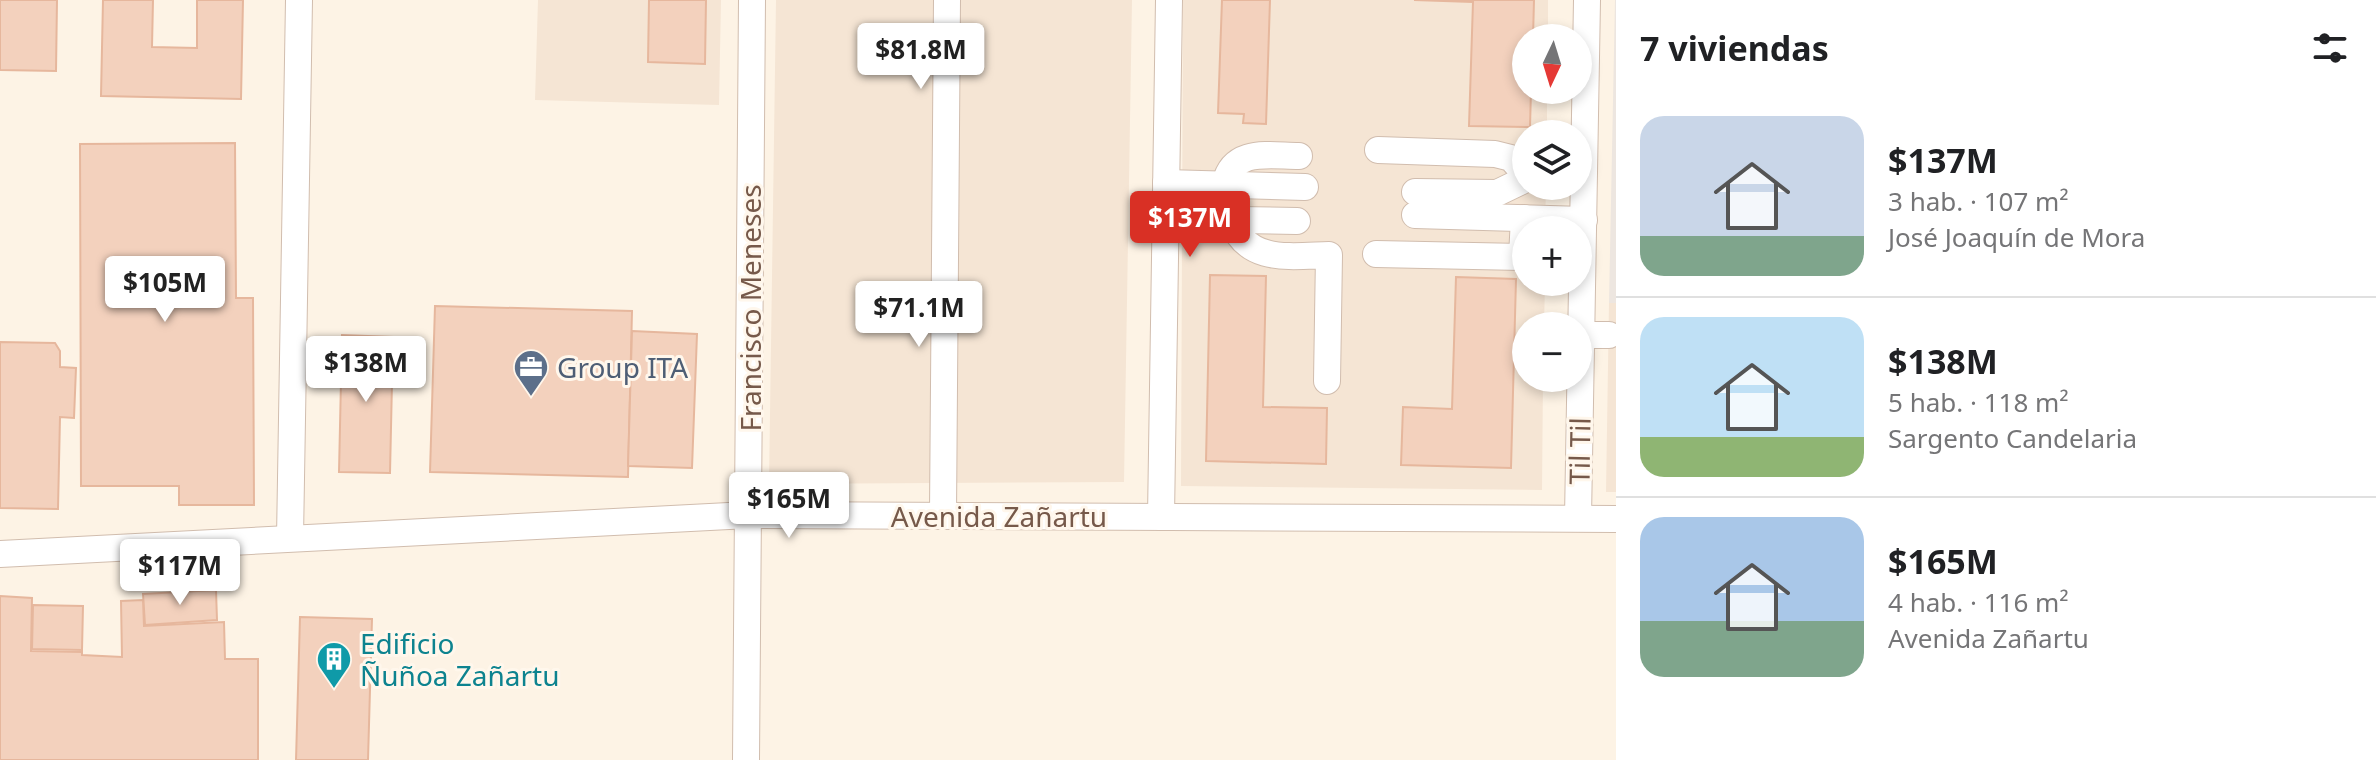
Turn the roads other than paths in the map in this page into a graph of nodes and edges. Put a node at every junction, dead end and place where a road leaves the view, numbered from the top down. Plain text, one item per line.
1 (299, 0) edge
2 (752, 0) edge
3 (947, 0) edge
4 (1169, 0) edge
5 (1587, 0) edge
6 (1583, 120) edge
7 (1378, 150) dead end
8 (1299, 156) dead end
9 (1512, 159) edge
10 (1166, 183) junction
11 (1225, 184) junction
12 (1512, 185) edge
13 (1305, 187) dead end
14 (1512, 216) edge
15 (1166, 219) junction
16 (1231, 219) junction
17 (1297, 221) dead end
18 (1376, 254) dead end
19 (1512, 257) edge
20 (1592, 335) edge
21 (1609, 335) dead end
22 (1327, 381) dead end
23 (1581, 392) edge
24 (748, 515) junction
25 (943, 515) junction
26 (1161, 517) junction
27 (1578, 518) junction
28 (1616, 519) edge
29 (290, 538) junction
30 (0, 554) edge
31 (746, 760) edge

1 - 29 street
2 - 24 street, Francisco Meneses
3 - 25 street
4 - 10 street
5 - 6 street, Til Til
7 - 9 street
8 - 11 street
10 - 11 street
10 - 15 street
11 - 13 street
12 - 14 street
15 - 16 street
15 - 26 street
16 - 17 street
16 - 22 street
18 - 19 street
20 - 21 street
23 - 27 street, Til Til
24 - 25 street, Avenida Zañartu
24 - 29 street, Avenida Zañartu
24 - 31 street, Francisco Meneses
25 - 26 street, Avenida Zañartu
26 - 27 street, Avenida Zañartu
27 - 28 street, Avenida Zañartu
29 - 30 street, Avenida Zañartu

